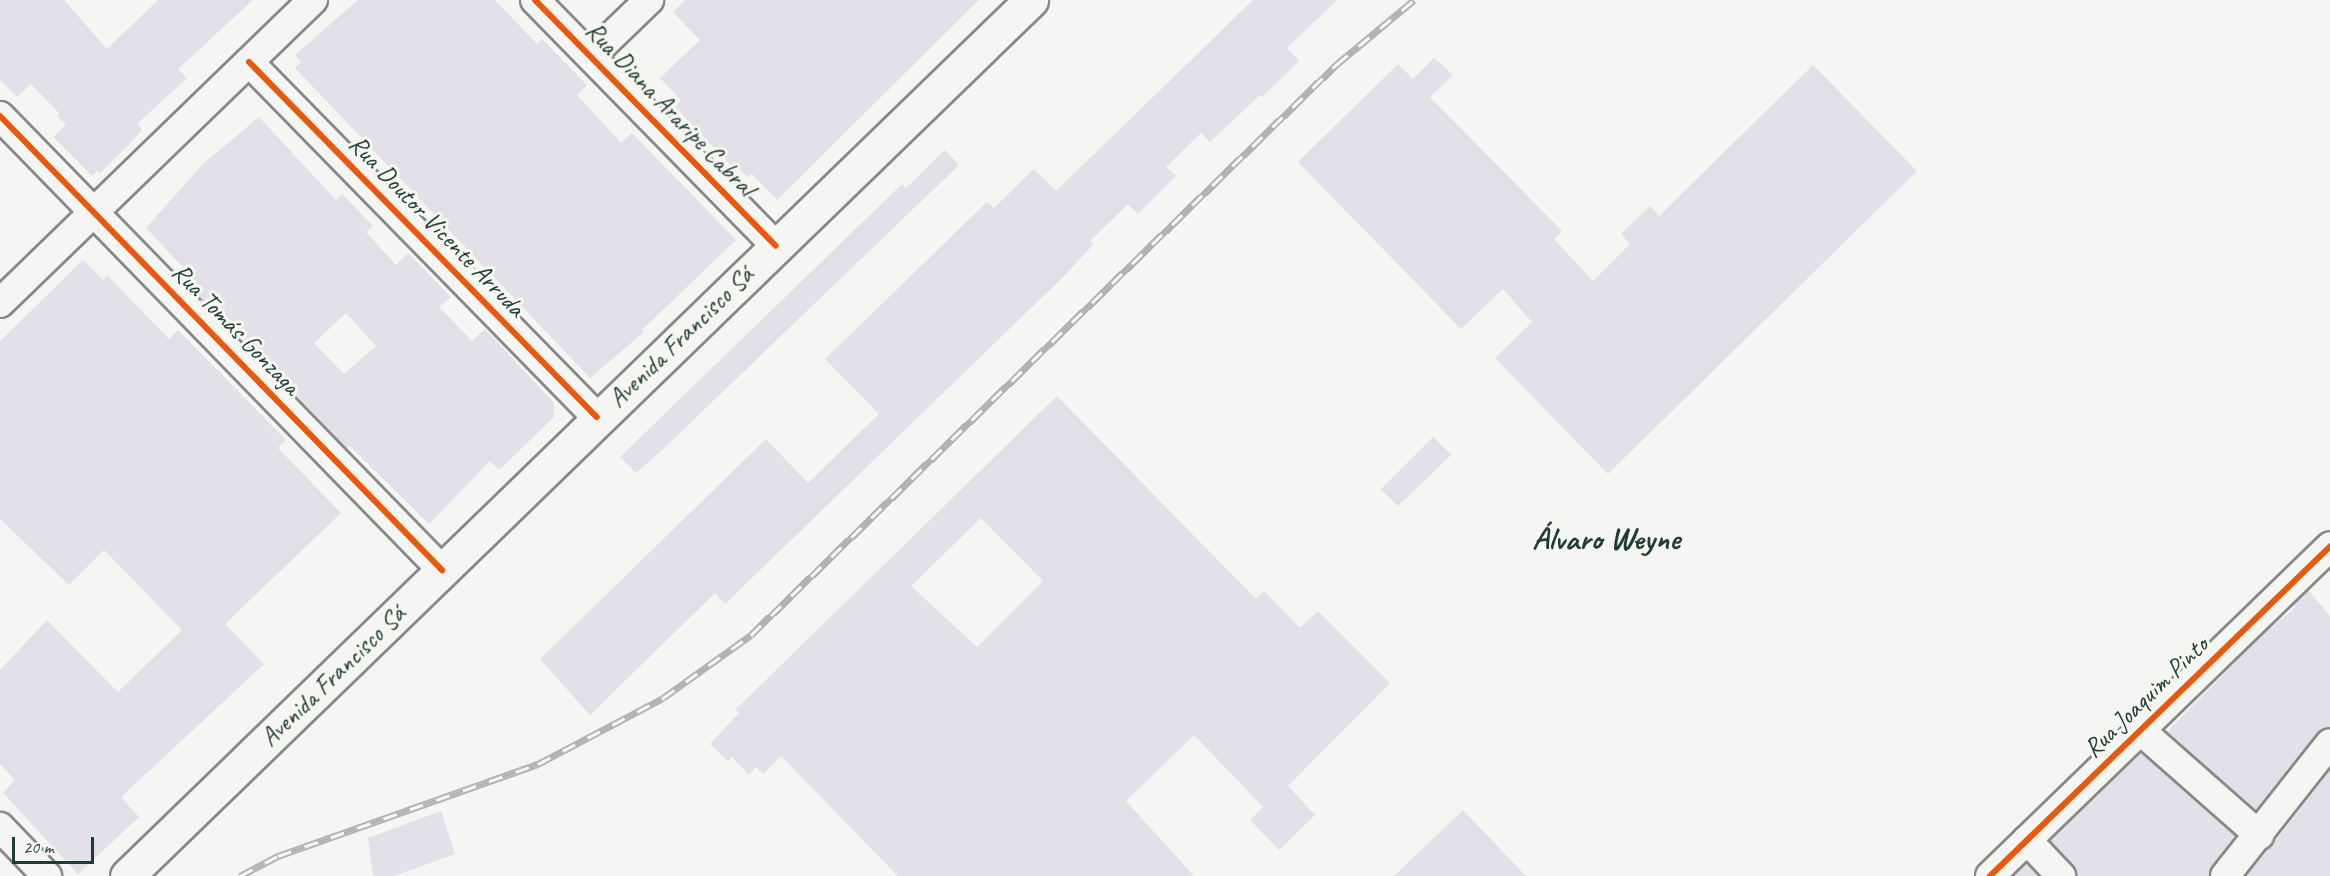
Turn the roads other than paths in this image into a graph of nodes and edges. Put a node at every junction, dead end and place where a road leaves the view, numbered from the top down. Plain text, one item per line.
1 (313, 0) edge
2 (535, 0) edge
3 (649, 0) edge
4 (1031, 0) edge
5 (591, 56) junction
6 (249, 62) junction
7 (0, 116) edge
8 (94, 211) junction
9 (776, 246) junction
10 (0, 303) edge
11 (597, 417) junction
12 (2330, 546) edge
13 (442, 570) junction
14 (2140, 730) junction
15 (2330, 742) edge
16 (0, 827) edge
17 (2259, 835) junction
18 (2027, 840) junction
19 (47, 876) edge
20 (127, 876) edge
21 (1990, 876) edge
22 (2061, 876) edge
23 (2225, 876) edge

1 - 6 street
2 - 5 street, Rua Diana Araripe Cabral
3 - 5 street
4 - 9 main road, Avenida Francisco Sá
5 - 9 street, Rua Diana Araripe Cabral
6 - 8 street
6 - 11 street, Rua Doutor Vicente Arruda
7 - 8 street, Rua Tomás Gonzaga
8 - 10 street
8 - 13 street, Rua Tomás Gonzaga
9 - 11 main road, Avenida Francisco Sá
11 - 13 main road, Avenida Francisco Sá
12 - 14 street, Rua Joaquim Pinto
13 - 20 main road, Avenida Francisco Sá
14 - 17 street
14 - 18 street, Rua Joaquim Pinto
15 - 17 street
16 - 19 street
17 - 23 street
18 - 21 street, Rua Joaquim Pinto
18 - 22 street

